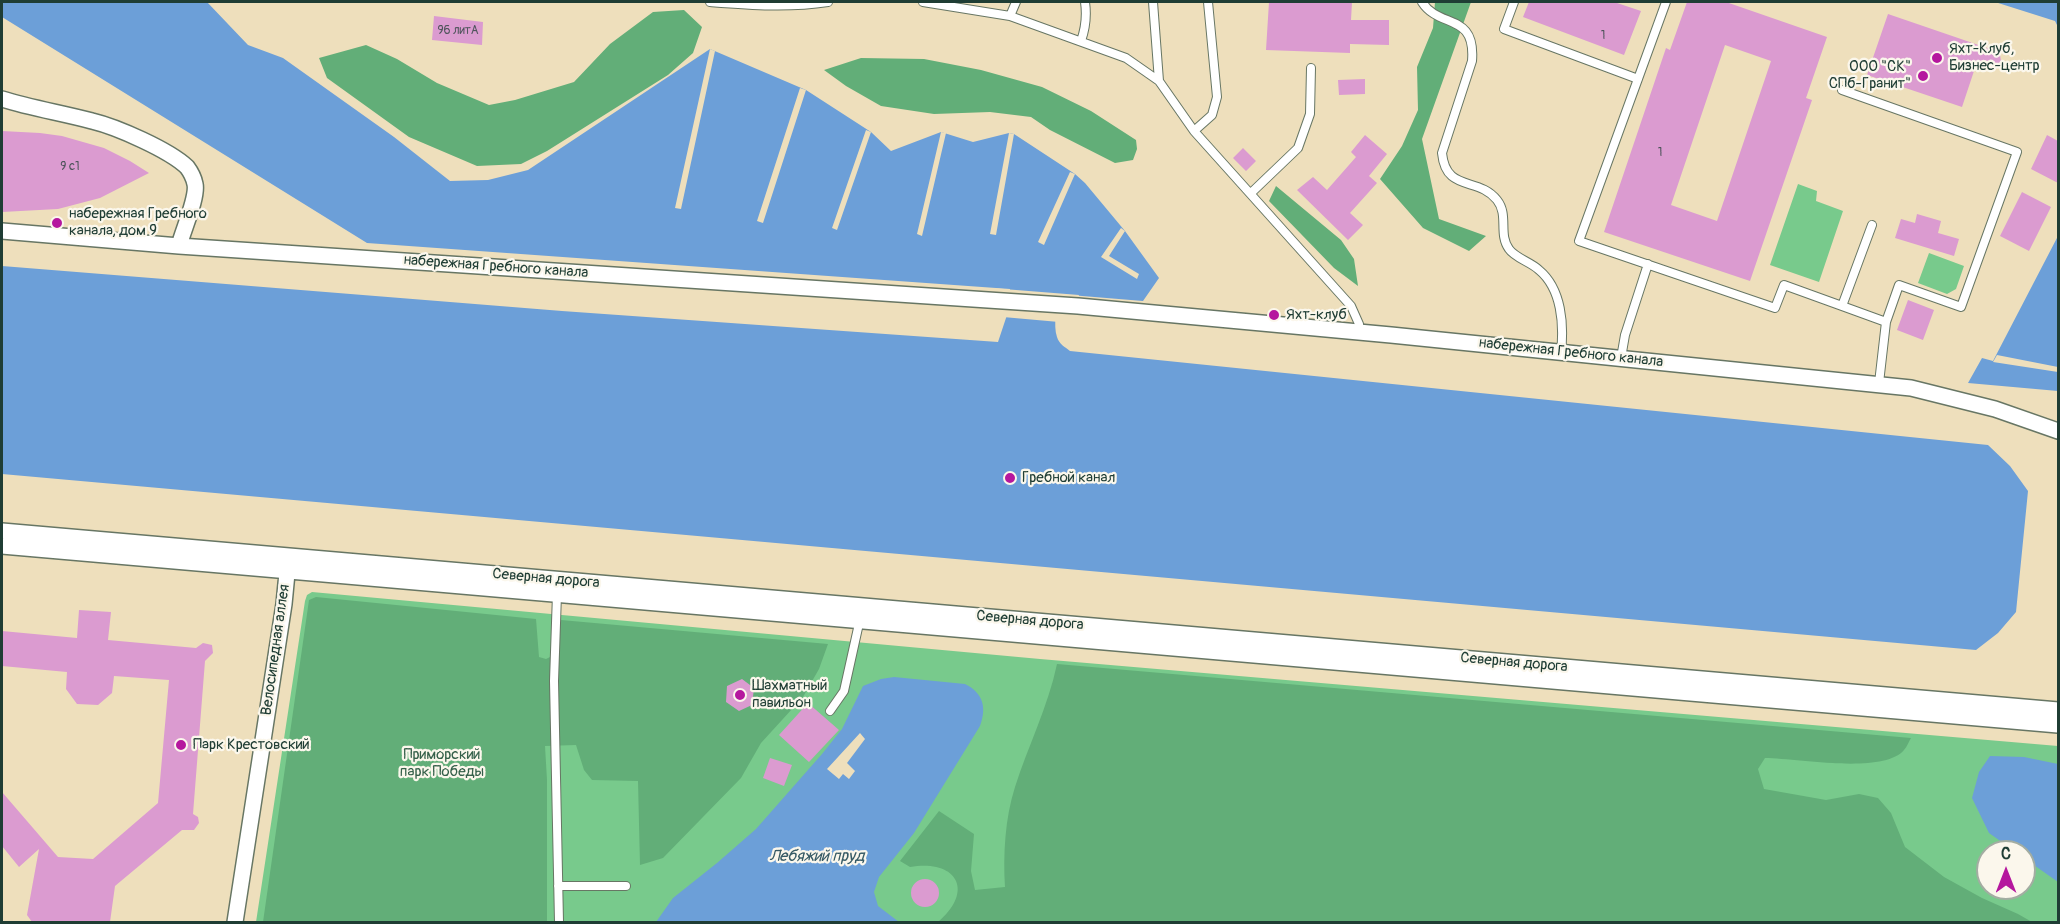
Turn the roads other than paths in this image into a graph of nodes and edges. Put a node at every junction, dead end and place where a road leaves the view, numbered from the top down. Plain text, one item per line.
1 (710, 2) edge
2 (828, 2) edge
3 (924, 2) edge
4 (931, 2) edge
5 (1016, 2) edge
6 (1085, 2) edge
7 (1153, 2) edge
8 (1208, 2) edge
9 (1422, 2) edge
10 (1514, 2) edge
11 (1665, 2) edge
12 (760, 4) edge
13 (1010, 16) junction
14 (1081, 41) junction
15 (1311, 68) dead end
16 (1638, 80) junction
17 (1159, 81) junction
18 (1842, 90) dead end
19 (2, 99) edge
20 (1194, 131) junction
21 (1251, 193) junction
22 (1872, 225) dead end
23 (2, 231) edge
24 (179, 246) junction
25 (1648, 264) junction
26 (1842, 306) junction
27 (1886, 322) junction
28 (1359, 333) junction
29 (1561, 352) junction
30 (1621, 358) junction
31 (1879, 383) junction
32 (2058, 431) edge
33 (2, 531) edge
34 (2, 546) edge
35 (288, 564) junction
36 (558, 587) junction
37 (860, 614) junction
38 (2058, 710) edge
39 (830, 711) dead end
40 (2058, 725) edge
41 (558, 886) junction
42 (626, 886) dead end
43 (235, 922) edge
44 (559, 922) edge

1 - 12 lane
2 - 12 lane
3 - 4 lane
4 - 13 lane
5 - 13 lane
6 - 14 lane
7 - 17 lane
8 - 20 lane
9 - 29 lane
10 - 16 lane
11 - 16 lane
13 - 14 lane
14 - 17 lane
15 - 21 lane
16 - 25 lane
17 - 20 lane
18 - 27 lane
19 - 24 street
20 - 21 lane
21 - 28 lane
22 - 26 lane
23 - 24 street, набережная Гребного канала
24 - 28 street, набережная Гребного канала
25 - 26 lane
25 - 30 lane
26 - 27 lane
27 - 31 lane
28 - 29 street, набережная Гребного канала
29 - 30 street, набережная Гребного канала
30 - 31 street, набережная Гребного канала
31 - 32 street, набережная Гребного канала
33 - 35 street, Северная дорога
34 - 35 street, Северная дорога
35 - 36 street, Северная дорога
35 - 43 street, Велосипедная аллея
36 - 37 street, Северная дорога
36 - 41 lane
37 - 38 street, Северная дорога
37 - 39 lane
37 - 40 street, Северная дорога
41 - 42 lane
41 - 44 lane

